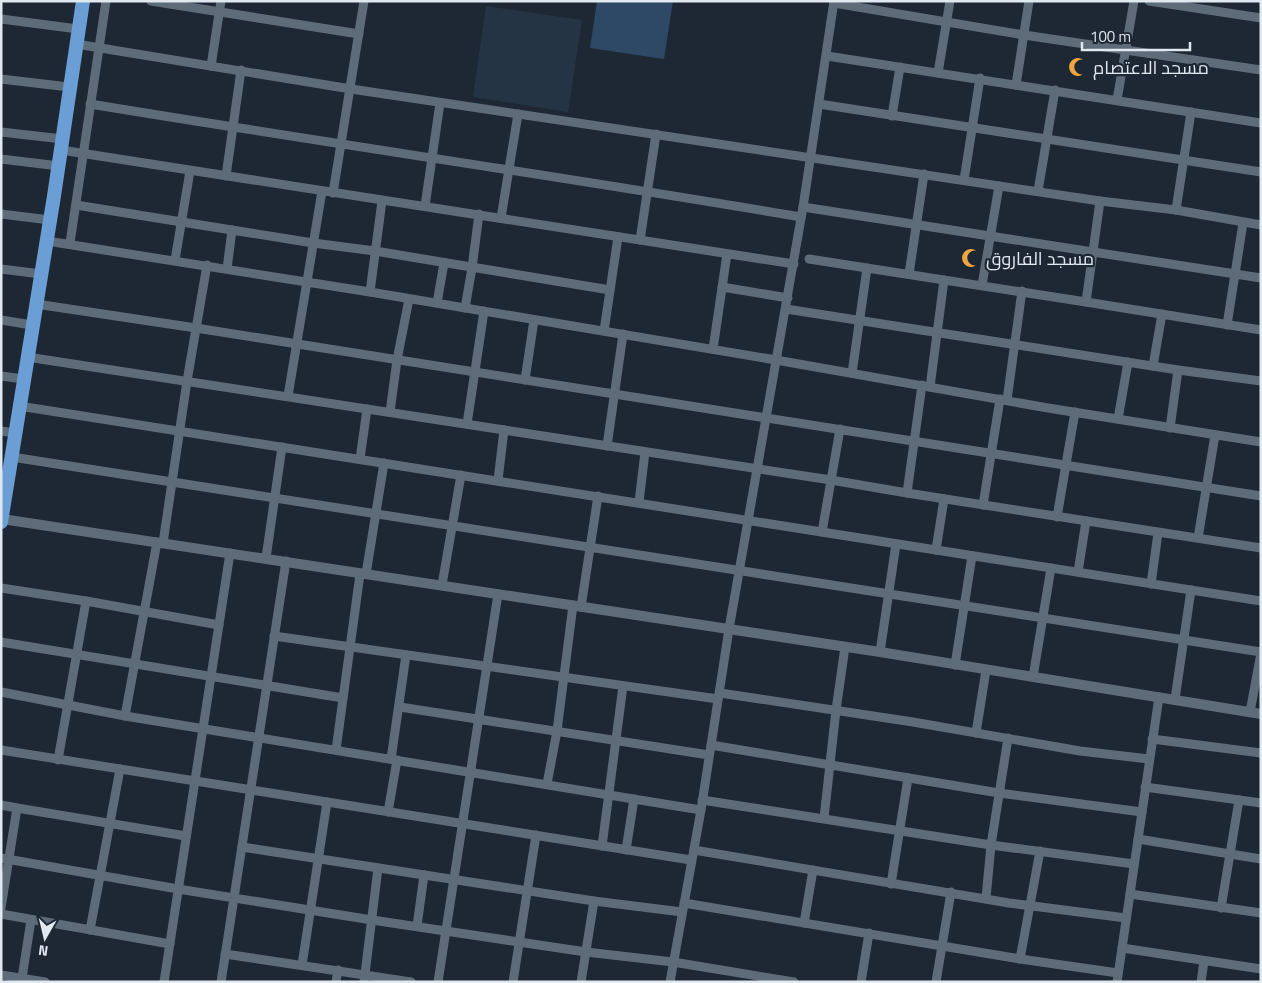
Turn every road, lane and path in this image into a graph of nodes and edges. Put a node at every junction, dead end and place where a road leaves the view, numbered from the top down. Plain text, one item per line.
1 (83, 1) edge
2 (106, 1) edge
3 (150, 1) edge
4 (221, 1) edge
5 (364, 1) edge
6 (950, 1) edge
7 (1029, 1) edge
8 (1134, 1) edge
9 (1149, 1) edge
10 (834, 2) edge
11 (1211, 6) edge
12 (220, 12) junction
13 (1261, 18) edge
14 (1, 19) edge
15 (946, 22) junction
16 (78, 29) junction
17 (359, 34) junction
18 (1024, 34) junction
19 (76, 44) junction
20 (99, 47) junction
21 (1126, 49) junction
22 (827, 56) junction
23 (211, 66) junction
24 (900, 67) junction
25 (242, 70) junction
26 (1261, 70) edge
27 (938, 73) junction
28 (1, 78) edge
29 (980, 78) junction
30 (1016, 85) junction
31 (69, 87) junction
32 (351, 89) junction
33 (1055, 90) junction
34 (1117, 100) junction
35 (440, 102) junction
36 (90, 104) junction
37 (819, 104) junction
38 (1191, 112) junction
39 (1261, 113) edge
40 (518, 114) junction
41 (892, 116) junction
42 (1260, 123) edge
43 (233, 127) junction
44 (972, 128) junction
45 (1, 132) edge
46 (656, 134) junction
47 (1047, 139) junction
48 (341, 142) junction
49 (62, 145) junction
50 (83, 154) junction
51 (432, 157) junction
52 (811, 158) junction
53 (1, 159) edge
54 (1185, 160) junction
55 (59, 166) junction
56 (509, 168) junction
57 (190, 171) junction
58 (1261, 172) edge
59 (924, 174) junction
60 (226, 176) junction
61 (964, 180) junction
62 (999, 186) junction
63 (322, 191) junction
64 (647, 191) junction
65 (1038, 191) junction
66 (333, 193) junction
67 (382, 201) junction
68 (1100, 201) junction
69 (76, 205) junction
70 (425, 206) junction
71 (1176, 210) junction
72 (802, 212) junction
73 (1, 214) edge
74 (479, 214) junction
75 (501, 218) junction
76 (50, 220) junction
77 (182, 222) junction
78 (1243, 223) junction
79 (917, 224) junction
80 (1261, 225) edge
81 (232, 230) junction
82 (991, 236) junction
83 (618, 237) junction
84 (640, 240) junction
85 (47, 241) junction
86 (70, 243) junction
87 (313, 243) junction
88 (375, 251) junction
89 (1093, 252) junction
90 (727, 254) junction
91 (809, 259) dead end
92 (175, 260) junction
93 (444, 263) junction
94 (794, 264) junction
95 (207, 265) junction
96 (472, 268) junction
97 (867, 268) junction
98 (1, 269) edge
99 (227, 269) junction
100 (41, 274) junction
101 (910, 274) junction
102 (1235, 274) junction
103 (1261, 278) edge
104 (944, 280) junction
105 (307, 282) junction
106 (982, 286) junction
107 (722, 287) junction
108 (610, 290) junction
109 (370, 292) junction
110 (1022, 292) junction
111 (788, 298) junction
112 (409, 299) junction
113 (1086, 302) junction
114 (36, 304) junction
115 (437, 304) junction
116 (465, 308) junction
117 (786, 309) junction
118 (484, 311) junction
119 (1162, 314) junction
120 (860, 319) junction
121 (1, 320) edge
122 (534, 320) junction
123 (32, 325) junction
124 (1227, 325) junction
125 (196, 328) junction
126 (1261, 330) edge
127 (604, 331) junction
128 (938, 332) junction
129 (623, 334) junction
130 (297, 344) junction
131 (1016, 345) junction
132 (713, 349) junction
133 (27, 357) junction
134 (397, 360) junction
135 (776, 360) junction
136 (1128, 362) junction
137 (1153, 366) junction
138 (1178, 370) junction
139 (475, 372) junction
140 (852, 373) junction
141 (1, 376) edge
142 (24, 379) junction
143 (525, 380) junction
144 (187, 381) junction
145 (1261, 381) edge
146 (926, 386) junction
147 (615, 394) junction
148 (288, 396) junction
149 (1003, 400) junction
150 (20, 406) junction
151 (367, 409) junction
152 (390, 412) junction
153 (1074, 412) junction
154 (766, 418) junction
155 (1118, 420) junction
156 (467, 424) junction
157 (1170, 428) junction
158 (840, 429) junction
159 (504, 430) junction
160 (1, 431) edge
161 (180, 431) junction
162 (16, 433) junction
163 (1214, 435) junction
164 (1260, 439) edge
165 (913, 441) junction
166 (607, 446) junction
167 (282, 447) junction
168 (645, 452) junction
169 (991, 454) junction
170 (12, 457) junction
171 (360, 459) junction
172 (384, 463) junction
173 (1066, 466) junction
174 (757, 469) junction
175 (460, 475) junction
176 (498, 480) junction
177 (830, 480) junction
178 (173, 481) junction
179 (4, 484) edge
180 (1207, 488) junction
181 (907, 493) junction
182 (598, 496) junction
183 (1261, 496) edge
184 (275, 497) junction
185 (944, 499) junction
186 (639, 502) junction
187 (983, 505) junction
188 (376, 513) junction
189 (1057, 517) junction
190 (2, 520) edge
191 (749, 521) junction
192 (1086, 522) junction
193 (452, 525) junction
194 (822, 532) junction
195 (1158, 533) junction
196 (1198, 538) junction
197 (160, 542) junction
198 (896, 544) junction
199 (590, 547) junction
200 (1261, 548) edge
201 (936, 550) junction
202 (230, 553) junction
203 (972, 556) junction
204 (266, 558) junction
205 (286, 562) junction
206 (1051, 568) junction
207 (740, 570) junction
208 (1078, 572) junction
209 (363, 574) junction
210 (1151, 584) junction
211 (442, 585) junction
212 (1, 588) edge
213 (1191, 590) junction
214 (498, 594) junction
215 (890, 594) junction
216 (86, 601) junction
217 (1261, 601) edge
218 (964, 605) junction
219 (577, 606) junction
220 (144, 612) junction
221 (1044, 618) junction
222 (219, 625) junction
223 (729, 629) junction
224 (274, 636) junction
225 (1183, 640) junction
226 (1, 642) edge
227 (350, 647) junction
228 (846, 647) junction
229 (880, 652) junction
230 (1261, 652) edge
231 (406, 655) junction
232 (76, 656) junction
233 (135, 665) junction
234 (956, 666) junction
235 (486, 667) junction
236 (986, 670) junction
237 (563, 676) junction
238 (211, 677) junction
239 (1033, 677) junction
240 (267, 686) junction
241 (623, 686) junction
242 (1, 692) edge
243 (719, 696) junction
244 (1159, 697) junction
245 (343, 698) junction
246 (1175, 700) junction
247 (67, 704) junction
248 (400, 707) junction
249 (836, 710) junction
250 (1255, 713) edge
251 (126, 716) junction
252 (478, 719) junction
253 (203, 728) junction
254 (556, 731) junction
255 (976, 733) junction
256 (259, 738) junction
257 (1008, 738) junction
258 (1152, 739) junction
259 (616, 740) junction
260 (1, 750) edge
261 (336, 750) junction
262 (710, 750) junction
263 (1261, 752) edge
264 (1149, 759) junction
265 (58, 760) junction
266 (394, 760) junction
267 (830, 764) junction
268 (120, 769) junction
269 (470, 771) junction
270 (908, 778) junction
271 (194, 781) junction
272 (547, 784) junction
273 (1145, 787) junction
274 (250, 790) junction
275 (1000, 793) junction
276 (610, 794) junction
277 (634, 799) junction
278 (702, 800) junction
279 (1239, 800) junction
280 (327, 802) junction
281 (1261, 803) edge
282 (1, 805) edge
283 (16, 808) junction
284 (701, 810) junction
285 (388, 812) junction
286 (1142, 812) junction
287 (824, 818) junction
288 (110, 824) junction
289 (462, 824) junction
290 (899, 830) junction
291 (186, 836) junction
292 (536, 836) junction
293 (1138, 839) junction
294 (991, 845) junction
295 (602, 846) junction
296 (242, 847) junction
297 (626, 850) junction
298 (694, 850) junction
299 (1040, 851) junction
300 (1230, 855) junction
301 (5, 859) edge
302 (319, 859) junction
303 (1261, 859) edge
304 (691, 860) junction
305 (1134, 864) junction
306 (378, 868) junction
307 (813, 870) junction
308 (101, 875) junction
309 (424, 875) junction
310 (454, 879) junction
311 (891, 884) junction
312 (178, 889) junction
313 (527, 890) junction
314 (951, 892) junction
315 (1130, 894) junction
316 (234, 898) junction
317 (986, 898) junction
318 (594, 901) junction
319 (1030, 906) junction
320 (683, 907) junction
321 (1, 908) edge
322 (1222, 908) junction
323 (312, 909) junction
324 (1261, 913) edge
325 (1, 914) edge
326 (1126, 918) junction
327 (31, 920) junction
328 (372, 920) junction
329 (804, 923) junction
330 (417, 926) junction
331 (90, 930) junction
332 (446, 930) junction
333 (869, 933) junction
334 (519, 942) junction
335 (170, 944) junction
336 (942, 945) junction
337 (1122, 948) junction
338 (586, 952) junction
339 (225, 954) junction
340 (1020, 959) junction
341 (1204, 961) junction
342 (673, 962) junction
343 (302, 965) junction
344 (1261, 969) edge
345 (338, 970) junction
346 (1, 975) edge
347 (22, 978) junction
348 (364, 978) edge
349 (1118, 978) edge
350 (398, 981) edge
351 (45, 982) edge
352 (164, 982) edge
353 (221, 982) edge
354 (336, 982) edge
355 (411, 982) edge
356 (438, 982) edge
357 (513, 982) edge
358 (581, 982) edge
359 (670, 982) edge
360 (794, 982) edge
361 (861, 982) edge
362 (936, 982) edge
363 (1201, 982) edge

1 - 16 highway
2 - 20 street
3 - 12 street
4 - 12 street
5 - 17 street
6 - 15 street
7 - 18 street
8 - 21 street
9 - 11 street
10 - 15 street
10 - 22 street
11 - 13 street
12 - 17 street
12 - 23 street
14 - 16 street
15 - 18 street
15 - 27 street
16 - 19 highway
17 - 32 street
18 - 21 street
18 - 30 street
19 - 20 street
19 - 31 highway
20 - 23 street
20 - 36 street
21 - 26 street
21 - 34 street
22 - 24 street
22 - 37 street
23 - 25 street
24 - 27 street
24 - 41 street
25 - 32 street
25 - 43 street
27 - 29 street
28 - 31 street
29 - 30 street
29 - 44 street
30 - 33 street
31 - 49 highway
32 - 35 street
32 - 48 street
33 - 34 street
33 - 47 street
34 - 38 street
35 - 40 street
35 - 51 street
36 - 43 street
36 - 50 street
37 - 41 street
37 - 52 street
38 - 42 street
38 - 54 street
39 - 42 street
40 - 46 street
40 - 56 street
41 - 44 street
43 - 48 street
43 - 60 street
44 - 47 street
44 - 61 street
45 - 49 street
46 - 52 street
46 - 64 street
47 - 54 street
47 - 65 street
48 - 51 street
48 - 66 street
49 - 50 street
49 - 55 highway
50 - 57 street
50 - 69 street
51 - 56 street
51 - 70 street
52 - 59 street
52 - 72 street
53 - 55 street
54 - 58 street
54 - 71 street
55 - 76 highway
56 - 64 street
56 - 75 street
57 - 60 street
57 - 77 street
59 - 61 street
59 - 79 street
60 - 63 street
61 - 62 street
62 - 65 street
62 - 82 street
63 - 66 street
63 - 87 street
64 - 72 street
64 - 84 street
65 - 68 street
66 - 67 street
67 - 70 street
67 - 88 street
68 - 71 street
68 - 89 street
69 - 77 street
69 - 86 street
70 - 74 street
71 - 78 street
72 - 79 street
72 - 94 street
73 - 76 street
74 - 75 street
74 - 96 street
75 - 83 street
76 - 85 highway
77 - 81 street
77 - 92 street
78 - 80 street
78 - 102 street
79 - 82 street
79 - 101 street
81 - 87 street
81 - 99 street
82 - 89 street
82 - 106 street
83 - 84 street
83 - 108 street
84 - 90 street
85 - 86 street
85 - 100 highway
86 - 92 street
87 - 88 street
87 - 105 street
88 - 93 street
88 - 109 street
89 - 102 street
89 - 113 street
90 - 94 street
90 - 107 street
91 - 97 street
92 - 95 street
93 - 96 street
93 - 115 street
94 - 111 street
95 - 99 street
95 - 125 street
96 - 108 street
96 - 116 street
97 - 101 street
97 - 120 street
98 - 100 street
99 - 105 street
100 - 114 highway
101 - 104 street
102 - 103 street
102 - 124 street
104 - 106 street
104 - 128 street
105 - 109 street
105 - 130 street
106 - 110 street
107 - 111 street
107 - 132 street
108 - 127 street
109 - 112 street
110 - 113 street
110 - 131 street
111 - 117 street
112 - 115 street
112 - 134 street
113 - 119 street
114 - 123 highway
114 - 125 street
115 - 116 street
116 - 118 street
117 - 120 street
117 - 135 street
118 - 122 street
118 - 139 street
119 - 124 street
119 - 137 street
120 - 128 street
120 - 140 street
121 - 123 street
122 - 127 street
122 - 143 street
123 - 133 highway
124 - 126 street
125 - 130 street
125 - 144 street
127 - 129 street
128 - 131 street
128 - 146 street
129 - 132 street
129 - 147 street
130 - 134 street
130 - 148 street
131 - 136 street
131 - 149 street
132 - 135 street
133 - 142 highway
133 - 144 street
134 - 139 street
134 - 152 street
135 - 140 street
135 - 154 street
136 - 137 street
136 - 155 street
137 - 138 street
138 - 145 street
138 - 157 street
139 - 143 street
139 - 156 street
140 - 146 street
141 - 142 street
142 - 150 highway
143 - 147 street
144 - 148 street
144 - 161 street
146 - 149 street
146 - 165 street
147 - 154 street
147 - 166 street
148 - 151 street
149 - 153 street
149 - 169 street
150 - 161 street
150 - 162 highway
151 - 152 street
151 - 171 street
152 - 156 street
153 - 155 street
153 - 173 street
154 - 158 street
154 - 174 street
155 - 157 street
156 - 159 street
157 - 163 street
158 - 165 street
158 - 177 street
159 - 166 street
159 - 176 street
160 - 162 street
161 - 167 street
161 - 178 street
162 - 170 highway
163 - 164 street
163 - 180 street
165 - 169 street
165 - 181 street
166 - 168 street
167 - 171 street
167 - 184 street
168 - 174 street
168 - 186 street
169 - 173 street
169 - 187 street
170 - 178 street
170 - 179 highway
171 - 172 street
172 - 175 street
172 - 188 street
173 - 180 street
173 - 189 street
174 - 177 street
174 - 191 street
175 - 176 street
175 - 193 street
176 - 182 street
177 - 181 street
177 - 194 street
178 - 184 street
178 - 197 street
179 - 190 highway
180 - 183 street
180 - 196 street
181 - 185 street
182 - 186 street
182 - 199 street
184 - 188 street
184 - 204 street
185 - 187 street
185 - 201 street
186 - 191 street
187 - 189 street
188 - 193 street
188 - 209 street
189 - 192 street
190 - 197 street
191 - 194 street
191 - 207 street
192 - 195 street
192 - 208 street
193 - 199 street
193 - 211 street
194 - 198 street
195 - 196 street
195 - 210 street
196 - 200 street
197 - 202 street
197 - 220 street
198 - 201 street
198 - 215 street
199 - 207 street
199 - 219 street
201 - 203 street
202 - 204 street
202 - 222 street
203 - 206 street
203 - 218 street
204 - 205 street
205 - 209 street
205 - 224 street
206 - 208 street
206 - 221 street
207 - 215 street
207 - 223 street
208 - 210 street
209 - 211 street
209 - 227 street
210 - 213 street
211 - 214 street
212 - 216 street
213 - 217 street
213 - 225 street
214 - 219 street
214 - 235 street
215 - 218 street
215 - 229 street
216 - 220 street
216 - 232 street
218 - 221 street
218 - 234 street
219 - 223 street
219 - 237 street
220 - 222 street
220 - 233 street
221 - 225 street
221 - 239 street
222 - 238 street
223 - 228 street
223 - 243 street
224 - 227 street
224 - 240 street
225 - 230 street
225 - 246 street
226 - 232 street
227 - 231 street
227 - 245 street
228 - 229 street
228 - 249 street
229 - 234 street
230 - 250 street
231 - 235 street
231 - 248 street
232 - 233 street
232 - 247 street
233 - 238 street
233 - 251 street
234 - 236 street
235 - 237 street
235 - 252 street
236 - 239 street
236 - 255 street
237 - 241 street
237 - 254 street
238 - 240 street
238 - 253 street
239 - 244 street
240 - 245 street
240 - 256 street
241 - 243 street
241 - 259 street
242 - 247 street
243 - 249 street
243 - 262 street
244 - 246 street
244 - 258 street
245 - 261 street
246 - 250 street
247 - 251 street
247 - 265 street
248 - 252 street
248 - 266 street
249 - 255 street
249 - 267 street
251 - 253 street
252 - 254 street
252 - 269 street
253 - 256 street
253 - 271 street
254 - 259 street
254 - 272 street
255 - 257 street
256 - 261 street
256 - 274 street
257 - 264 street
257 - 275 street
258 - 263 street
258 - 264 street
259 - 262 street
259 - 276 street
260 - 265 street
261 - 266 street
262 - 267 street
262 - 278 street
264 - 273 street
265 - 268 street
266 - 269 street
266 - 285 street
267 - 270 street
267 - 287 street
268 - 271 street
268 - 288 street
269 - 272 street
269 - 289 street
270 - 275 street
270 - 290 street
271 - 274 street
271 - 291 street
272 - 276 street
273 - 279 street
273 - 286 street
274 - 280 street
274 - 296 street
275 - 286 street
275 - 294 street
276 - 277 street
276 - 295 street
277 - 284 street
277 - 297 street
278 - 284 street
278 - 287 street
279 - 281 street
279 - 300 street
280 - 285 street
280 - 302 street
282 - 283 street
283 - 288 street
283 - 301 street
284 - 298 street
285 - 289 street
286 - 293 street
287 - 290 street
288 - 291 street
288 - 308 street
289 - 292 street
289 - 310 street
290 - 294 street
290 - 311 street
291 - 312 street
292 - 295 street
292 - 313 street
293 - 300 street
293 - 305 street
294 - 299 street
294 - 317 street
295 - 297 street
296 - 302 street
296 - 316 street
297 - 304 street
298 - 304 street
298 - 307 street
299 - 305 street
299 - 319 street
300 - 303 street
300 - 322 street
301 - 308 street
301 - 321 street
302 - 306 street
302 - 323 street
304 - 320 street
305 - 315 street
306 - 309 street
306 - 328 street
307 - 311 street
307 - 329 street
308 - 312 street
308 - 331 street
309 - 310 street
309 - 330 street
310 - 313 street
310 - 332 street
311 - 314 street
312 - 316 street
312 - 335 street
313 - 318 street
313 - 334 street
314 - 317 street
314 - 336 street
315 - 322 street
315 - 326 street
316 - 323 street
316 - 339 street
317 - 319 street
318 - 320 street
318 - 338 street
319 - 326 street
319 - 340 street
320 - 329 street
320 - 342 street
322 - 324 street
323 - 328 street
323 - 343 street
325 - 327 street
326 - 337 street
327 - 331 street
327 - 347 street
328 - 330 street
328 - 348 street
329 - 333 street
330 - 332 street
331 - 335 street
332 - 334 street
332 - 356 street
333 - 336 street
333 - 361 street
334 - 338 street
334 - 357 street
335 - 352 street
336 - 340 street
336 - 362 street
337 - 341 street
337 - 349 street
338 - 342 street
338 - 358 street
339 - 343 street
339 - 353 street
340 - 349 street
341 - 344 street
341 - 363 street
342 - 359 street
342 - 360 street
343 - 345 street
345 - 348 street
345 - 354 street
346 - 347 street
347 - 351 street
348 - 350 street
350 - 355 street

